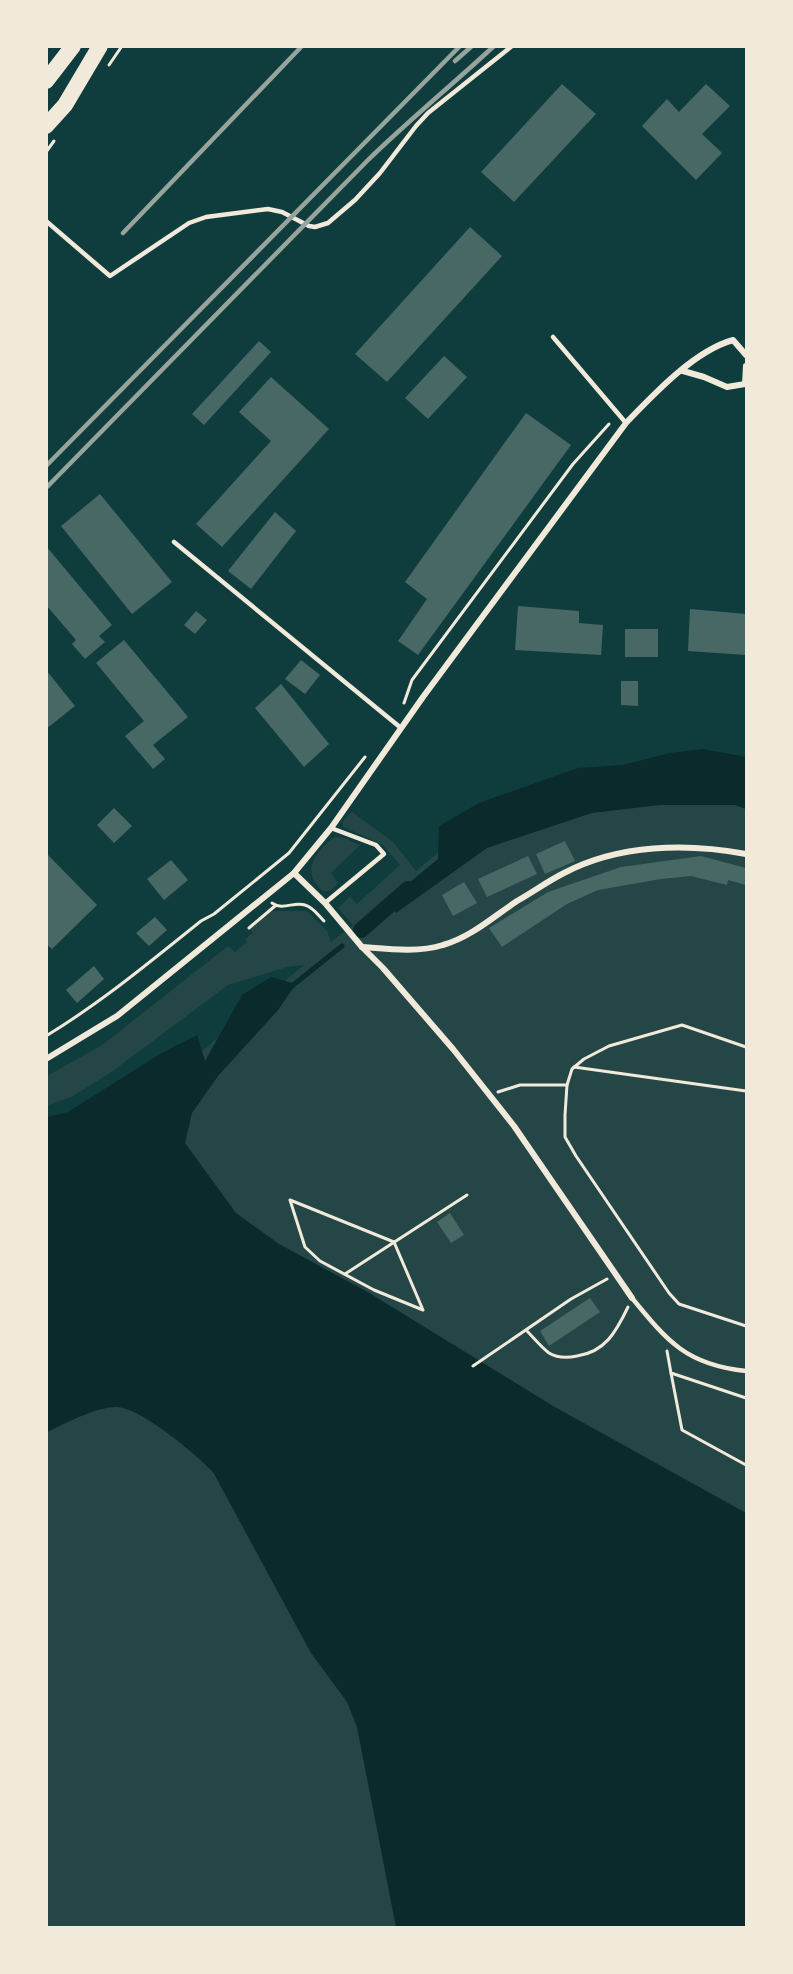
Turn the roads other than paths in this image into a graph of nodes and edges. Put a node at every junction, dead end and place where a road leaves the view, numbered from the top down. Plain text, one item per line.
1 (73, 46) edge
2 (100, 46) edge
3 (512, 46) edge
4 (46, 81) edge
5 (46, 126) edge
6 (46, 221) edge
7 (553, 337) dead end
8 (747, 355) edge
9 (747, 366) edge
10 (682, 371) junction
11 (626, 423) junction
12 (174, 542) dead end
13 (401, 728) junction
14 (331, 828) junction
15 (747, 854) edge
16 (294, 873) junction
17 (325, 903) junction
18 (362, 947) junction
19 (46, 1059) edge
20 (632, 1298) joint
21 (747, 1371) edge

1 - 4 highway
2 - 5 highway
3 - 6 lane
7 - 11 lane
8 - 10 street
9 - 10 street
10 - 11 street
11 - 13 street
12 - 13 lane
13 - 14 street
14 - 16 street
14 - 17 lane
15 - 18 street
16 - 17 street
16 - 19 street
17 - 18 street
18 - 20 street
20 - 21 lane

